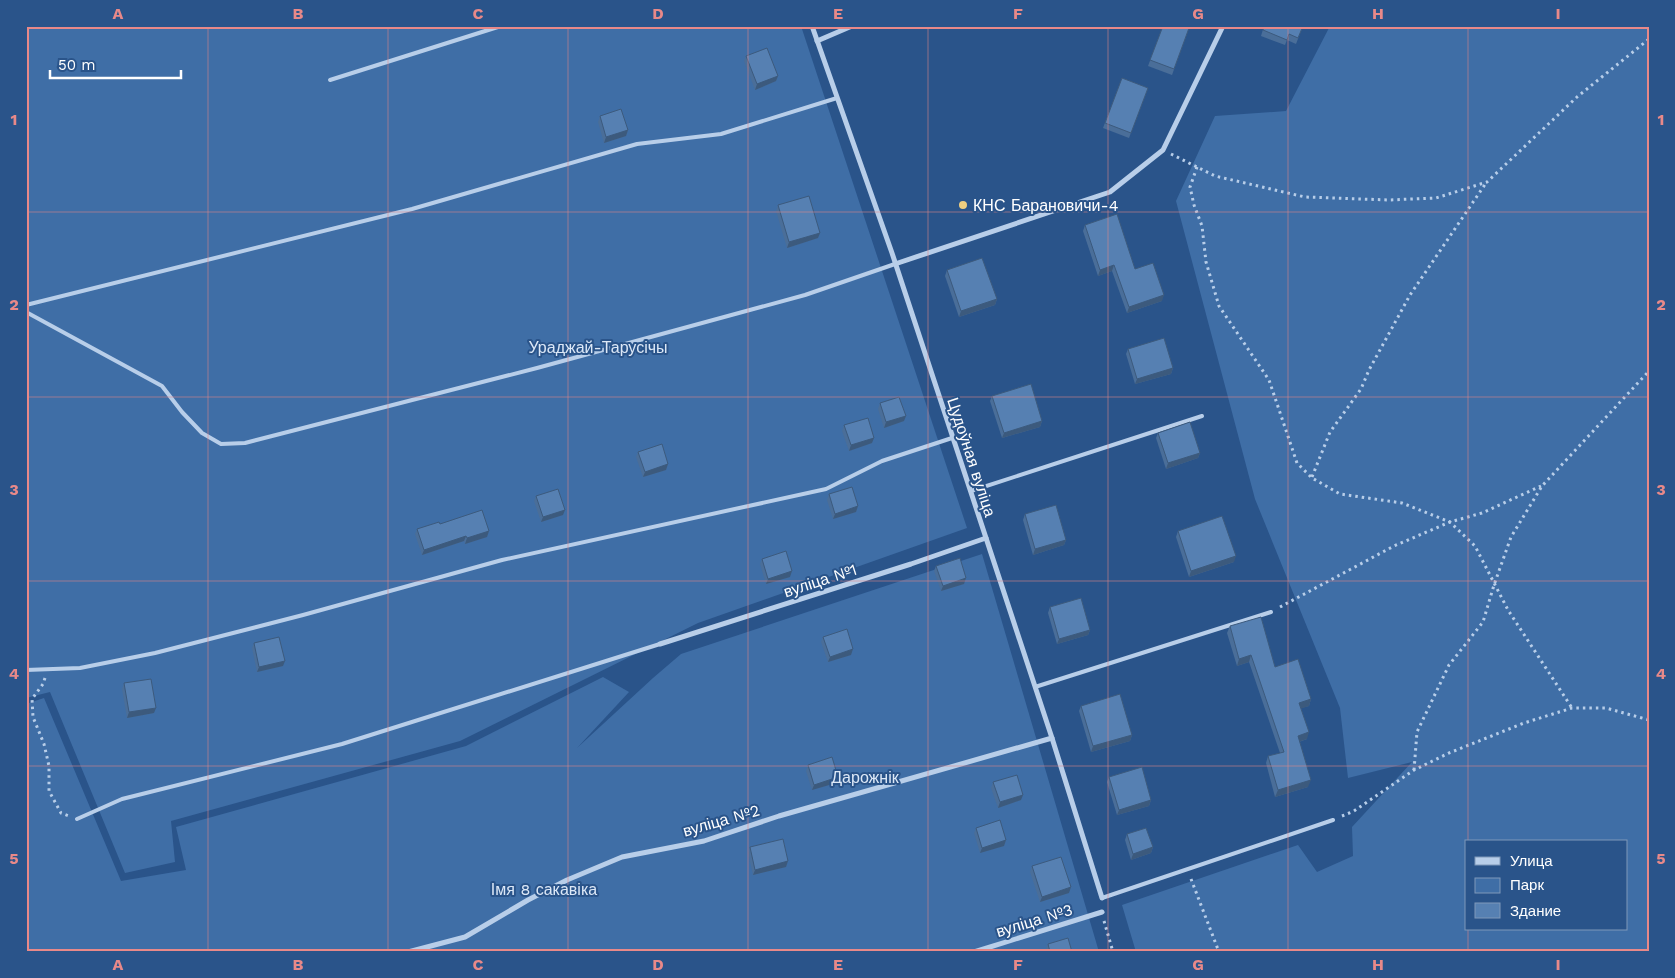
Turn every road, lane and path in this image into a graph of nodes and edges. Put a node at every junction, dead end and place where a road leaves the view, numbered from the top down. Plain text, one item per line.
1 (501, 26) edge
2 (812, 26) edge
3 (852, 26) edge
4 (1223, 26) edge
5 (1649, 39) edge
6 (817, 41) junction
7 (330, 80) dead end
8 (837, 98) junction
9 (1163, 150) junction
10 (1197, 167) junction
11 (1487, 182) junction
12 (895, 264) junction
13 (26, 305) edge
14 (26, 312) edge
15 (1649, 371) edge
16 (1202, 416) dead end
17 (952, 438) junction
18 (1312, 478) junction
19 (1542, 486) junction
20 (971, 491) junction
21 (1450, 522) junction
22 (986, 538) junction
23 (1494, 585) junction
24 (1271, 612) joint
25 (660, 644) joint
26 (48, 669) junction
27 (26, 670) edge
28 (1035, 687) junction
29 (1572, 708) junction
30 (1649, 720) edge
31 (1052, 738) junction
32 (1414, 770) junction
33 (77, 819) joint
34 (1334, 820) joint
35 (1187, 869) junction
36 (1102, 898) joint
37 (1102, 912) joint
38 (408, 952) edge
39 (974, 952) edge
40 (1113, 952) edge
41 (1219, 952) edge

1 - 7 lane
2 - 6 street, Цудоўная вуліца
3 - 6 street
4 - 9 street
5 - 11 path
6 - 8 street, Цудоўная вуліца
8 - 12 street, Цудоўная вуліца
8 - 13 lane
9 - 10 path
9 - 12 street
10 - 11 path
10 - 18 path
11 - 18 path
12 - 14 lane
12 - 17 street, Цудоўная вуліца
15 - 19 path
16 - 20 lane
17 - 20 street, Цудоўная вуліца
17 - 26 lane
18 - 21 path
19 - 21 path
19 - 23 path
20 - 22 street, Цудоўная вуліца
21 - 23 path
21 - 24 path
22 - 25 street, вуліца №1
22 - 28 street, Цудоўная вуліца
23 - 29 path
23 - 32 path
24 - 28 lane
25 - 33 lane
26 - 27 lane
26 - 33 path
28 - 31 street, Цудоўная вуліца
29 - 30 path
29 - 32 path
31 - 36 street, Цудоўная вуліца
31 - 38 street, вуліца №2
32 - 34 path
34 - 35 lane
35 - 36 lane
35 - 41 path
37 - 39 street, вуліца №3
37 - 40 path

